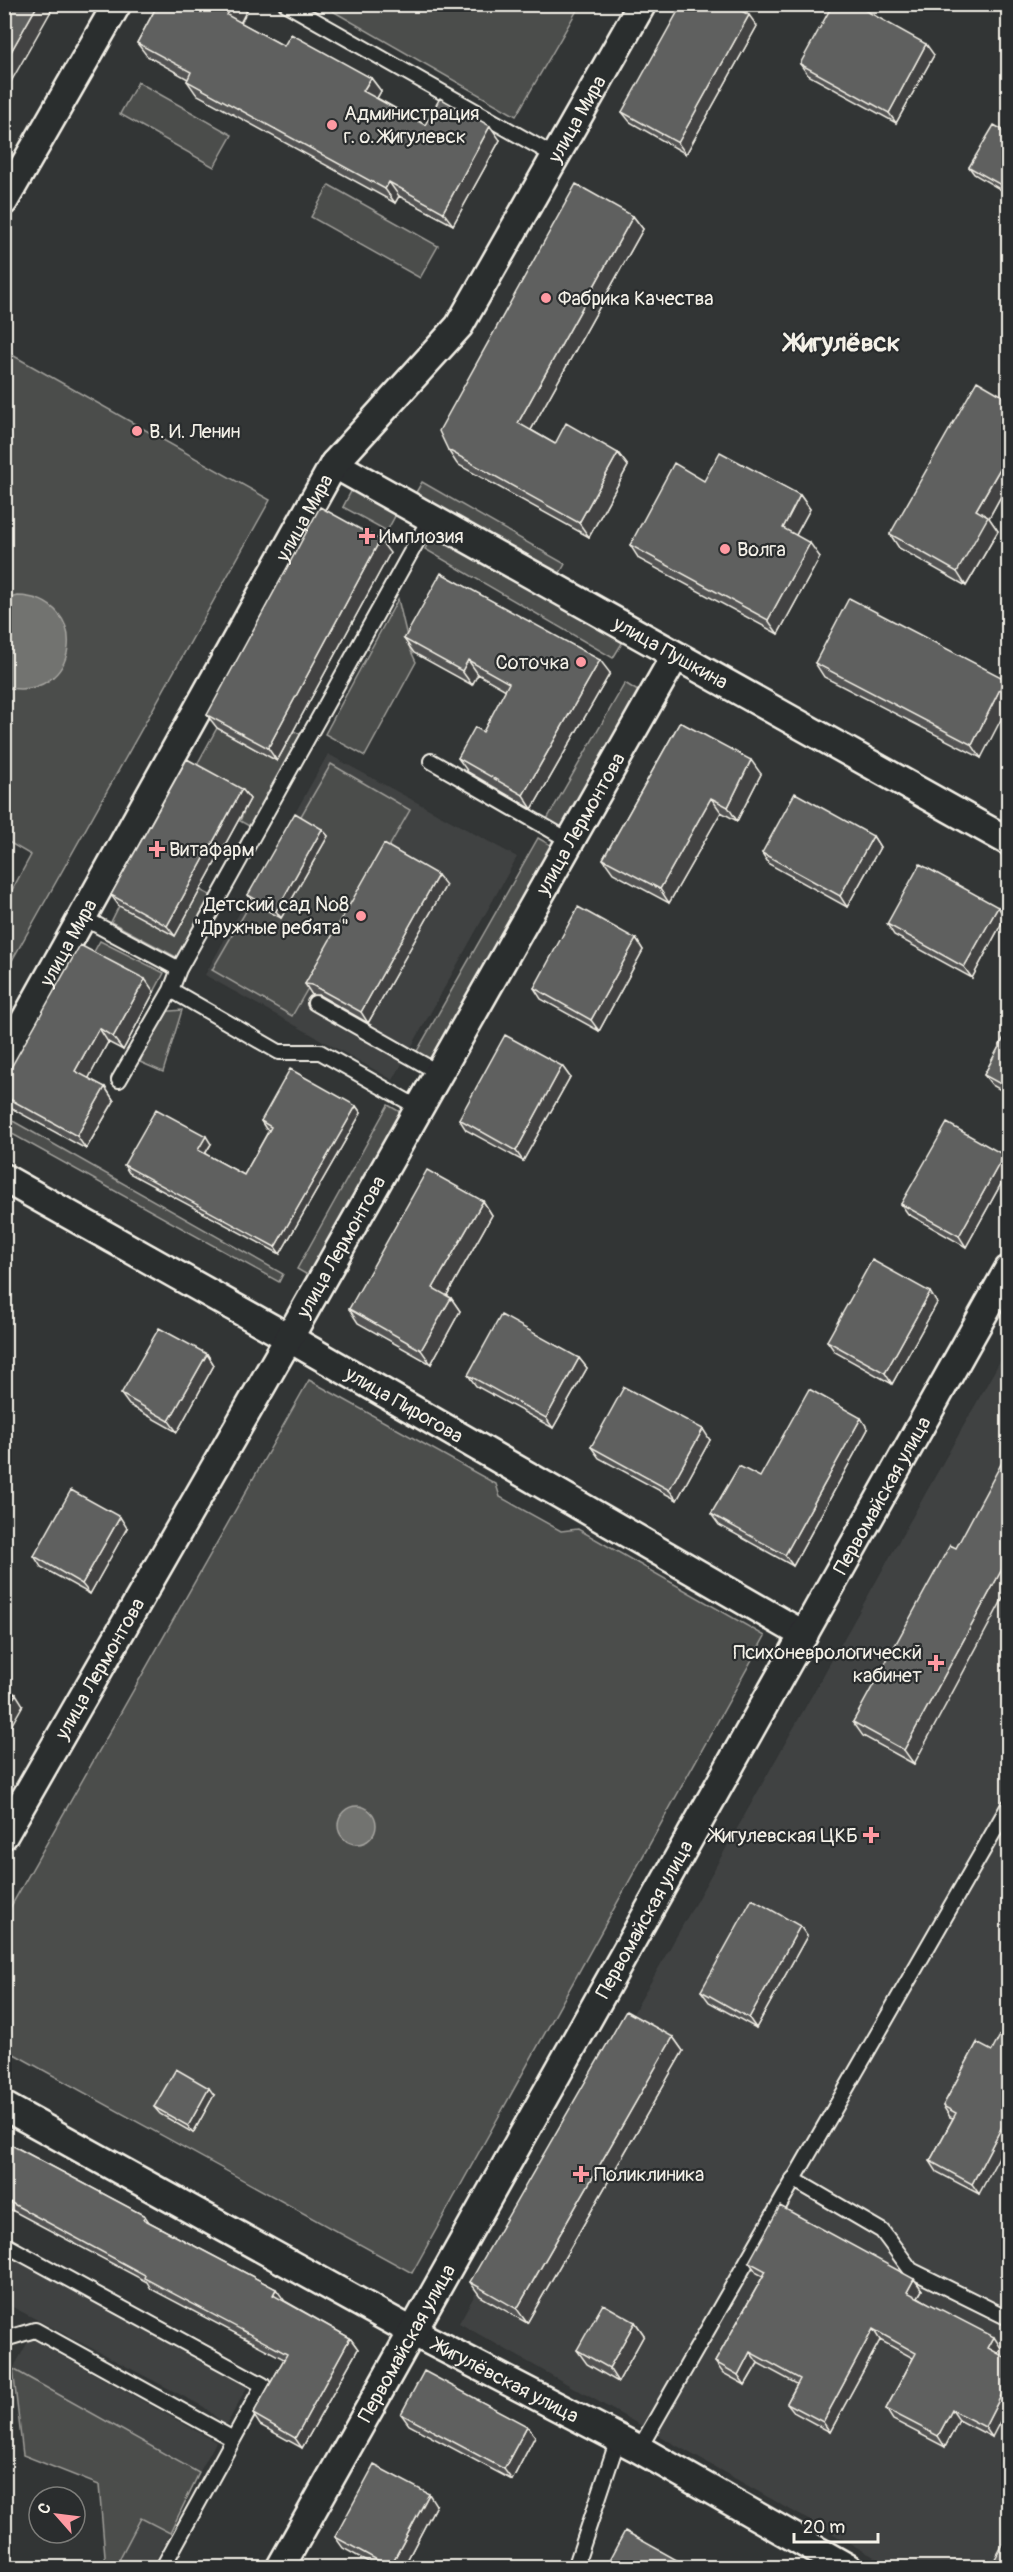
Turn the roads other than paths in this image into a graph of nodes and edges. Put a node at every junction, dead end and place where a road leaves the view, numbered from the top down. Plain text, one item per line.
1 (117, 4) edge
2 (286, 4) edge
3 (642, 4) edge
4 (555, 156) junction
5 (4, 201) edge
6 (334, 464) junction
7 (430, 518) junction
8 (675, 656) junction
9 (431, 761) dead end
10 (570, 841) junction
11 (1008, 841) edge
12 (82, 917) junction
13 (179, 969) junction
14 (171, 990) junction
15 (315, 1004) edge
16 (4, 1058) edge
17 (440, 1073) junction
18 (119, 1080) dead end
19 (419, 1108) junction
20 (4, 1178) edge
21 (1008, 1270) edge
22 (289, 1338) junction
23 (804, 1635) junction
24 (1008, 1806) edge
25 (4, 1835) edge
26 (4, 2106) edge
27 (793, 2179) junction
28 (4, 2244) edge
29 (1008, 2318) edge
30 (413, 2332) junction
31 (4, 2343) edge
32 (233, 2439) junction
33 (628, 2444) junction
34 (163, 2568) edge
35 (280, 2568) edge
36 (575, 2568) edge
37 (848, 2568) edge

1 - 5 street
2 - 4 lane
3 - 4 street, улица Мира
4 - 6 street, улица Мира
6 - 7 street, улица Пушкина
6 - 12 street, улица Мира
7 - 8 street, улица Пушкина
7 - 13 lane
8 - 10 street, улица Лермонтова
8 - 11 street, улица Пушкина
9 - 10 lane
10 - 17 street, улица Лермонтова
12 - 13 lane
12 - 16 street, улица Мира
13 - 14 lane
14 - 18 lane
14 - 19 lane
15 - 17 lane
17 - 19 street, улица Лермонтова
19 - 22 street, улица Лермонтова
20 - 22 street, улица Пирогова
21 - 23 street, Первомайская улица
22 - 23 street, улица Пирогова
22 - 25 street, улица Лермонтова
23 - 30 street, Первомайская улица
24 - 27 lane
26 - 30 street, Жигулёвская улица
27 - 29 lane
27 - 33 lane
28 - 32 lane
30 - 33 street, Жигулёвская улица
30 - 35 street, Первомайская улица
31 - 32 lane
32 - 34 lane
33 - 36 lane
33 - 37 street, Жигулёвская улица

